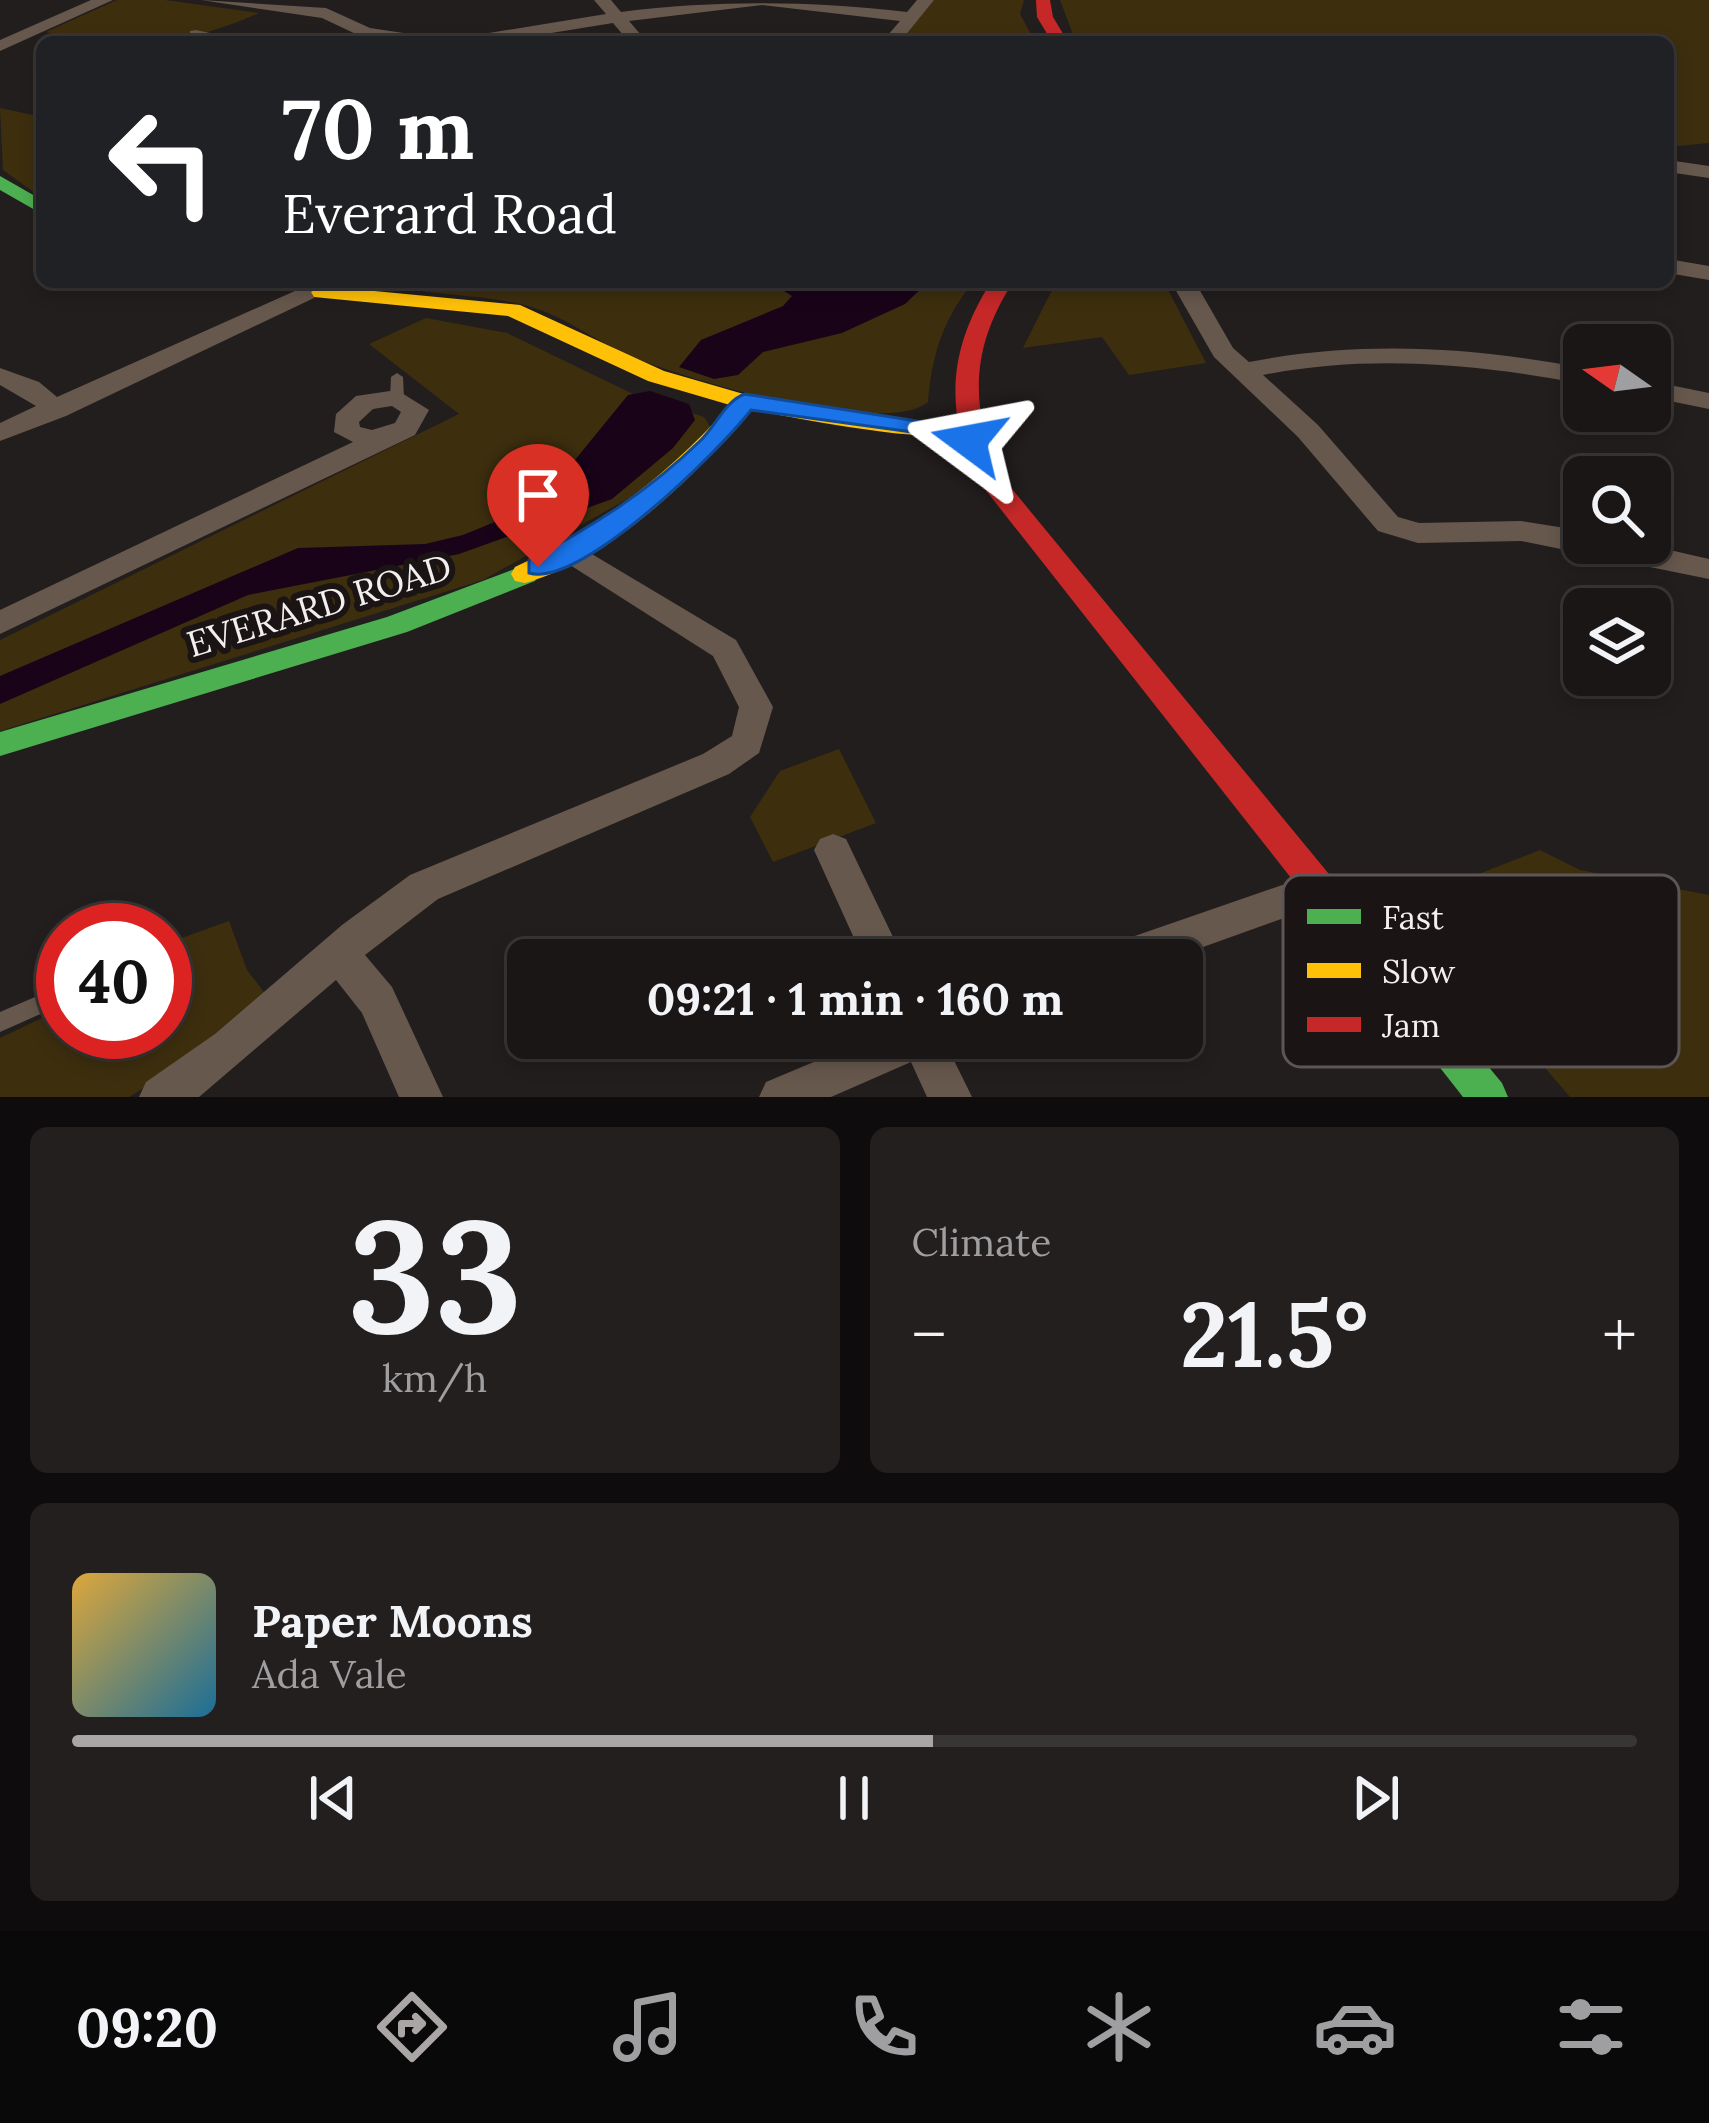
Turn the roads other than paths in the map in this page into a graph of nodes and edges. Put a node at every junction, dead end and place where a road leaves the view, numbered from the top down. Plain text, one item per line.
1 (104, 0) edge
2 (209, 0) edge
3 (602, 0) edge
4 (926, 0) edge
5 (1043, 0) edge
6 (910, 17) junction
7 (617, 18) junction
8 (26, 35) junction
9 (392, 36) edge
10 (502, 36) edge
11 (633, 36) edge
12 (896, 36) edge
13 (1057, 36) edge
14 (36, 37) edge
15 (0, 46) edge
16 (1674, 167) edge
17 (1709, 172) edge
18 (1, 185) edge
19 (36, 205) edge
20 (1674, 267) edge
21 (1709, 273) edge
22 (307, 288) edge
23 (320, 288) edge
24 (380, 288) edge
25 (998, 288) edge
26 (1018, 288) edge
27 (1187, 288) edge
28 (395, 295) junction
29 (1244, 371) junction
30 (1563, 373) edge
31 (0, 376) edge
32 (1671, 393) edge
33 (745, 401) junction
34 (1709, 401) edge
35 (58, 410) junction
36 (974, 423) junction
37 (348, 431) junction
38 (0, 434) edge
39 (384, 438) junction
40 (320, 466) junction
41 (1563, 538) edge
42 (569, 551) junction
43 (1671, 560) edge
44 (1709, 569) edge
45 (0, 623) edge
46 (0, 744) edge
47 (833, 850) dead end
48 (1310, 875) edge
49 (1283, 891) edge
50 (874, 939) edge
51 (1168, 939) edge
52 (339, 953) junction
53 (36, 1006) edge
54 (0, 1022) edge
55 (871, 1059) edge
56 (931, 1059) edge
57 (1464, 1067) edge
58 (161, 1097) edge
59 (421, 1097) edge
60 (781, 1097) edge
61 (950, 1097) edge
62 (1488, 1097) edge

1 - 8 street
2 - 9 street
3 - 7 street
4 - 6 street
5 - 13 street
6 - 7 street
6 - 12 street
7 - 10 street
7 - 11 street
8 - 14 street
8 - 15 street
16 - 17 street
18 - 19 street
20 - 21 street
22 - 35 street
23 - 28 street
24 - 28 street
25 - 36 street
26 - 36 street
27 - 29 street
28 - 33 street
29 - 30 street
29 - 41 street
31 - 35 street
32 - 34 street
33 - 36 street
33 - 42 street, EVERARD ROAD
35 - 38 street
36 - 48 street
37 - 39 street
37 - 39 street
37 - 40 street
39 - 40 street
40 - 45 street
42 - 46 street, EVERARD ROAD
42 - 52 street
43 - 44 street
47 - 50 street
49 - 51 street
52 - 58 street
52 - 59 street
53 - 54 lane
55 - 60 street
56 - 61 street
57 - 62 street

